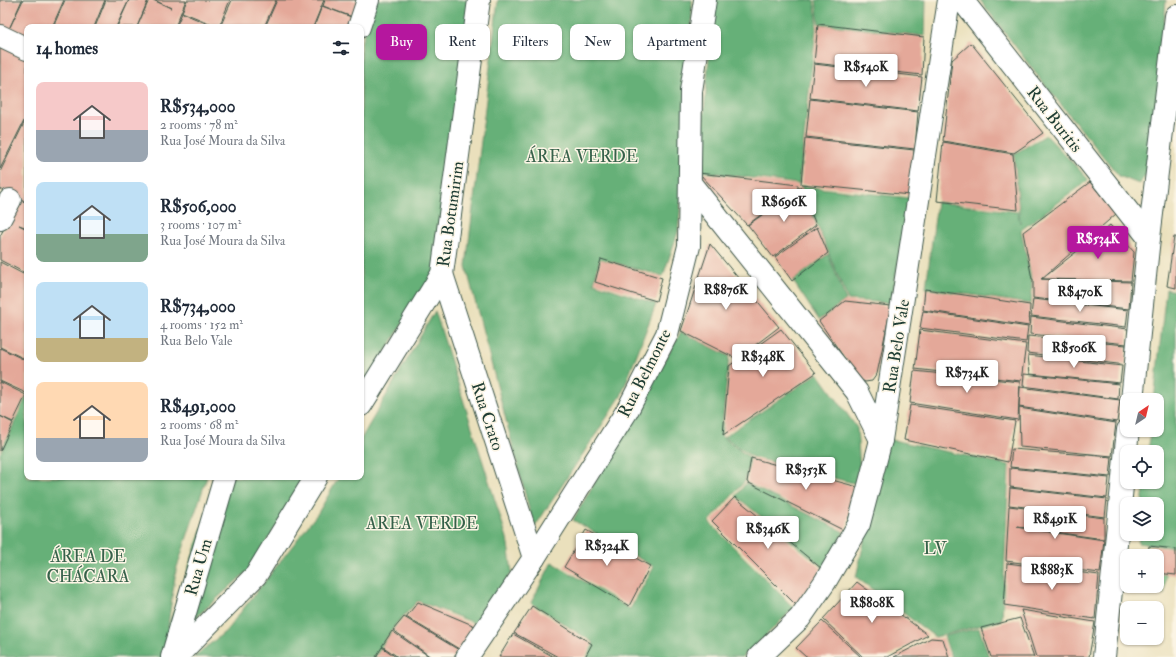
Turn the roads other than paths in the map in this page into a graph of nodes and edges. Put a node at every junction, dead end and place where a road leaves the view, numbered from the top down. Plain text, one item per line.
1 (368, 0) edge
2 (479, 0) edge
3 (705, 0) edge
4 (949, 0) edge
5 (962, 0) edge
6 (1176, 16) edge
7 (361, 24) edge
8 (0, 36) edge
9 (24, 47) edge
10 (690, 183) junction
11 (10, 200) dead end
12 (0, 219) edge
13 (1149, 238) junction
14 (442, 274) junction
15 (1133, 393) edge
16 (364, 400) edge
17 (1127, 437) edge
18 (882, 440) junction
19 (224, 480) edge
20 (314, 480) edge
21 (534, 558) junction
22 (172, 657) edge
23 (176, 657) edge
24 (466, 657) edge
25 (759, 657) edge
26 (1104, 657) edge

1 - 7 street
2 - 14 street, Rua Botumirim
3 - 10 street, Rua Belmonte
4 - 18 street, Rua Belo Vale
5 - 13 street, Rua Buritis
6 - 13 street
8 - 9 street
10 - 18 street
10 - 21 street, Rua Belmonte
11 - 12 street
13 - 15 street
14 - 16 street, Rua Botumirim
14 - 21 street, Rua Crato
17 - 26 street
18 - 25 street, Rua Belo Vale
19 - 22 street, Rua Um
20 - 23 street
21 - 24 street, Rua Belmonte

